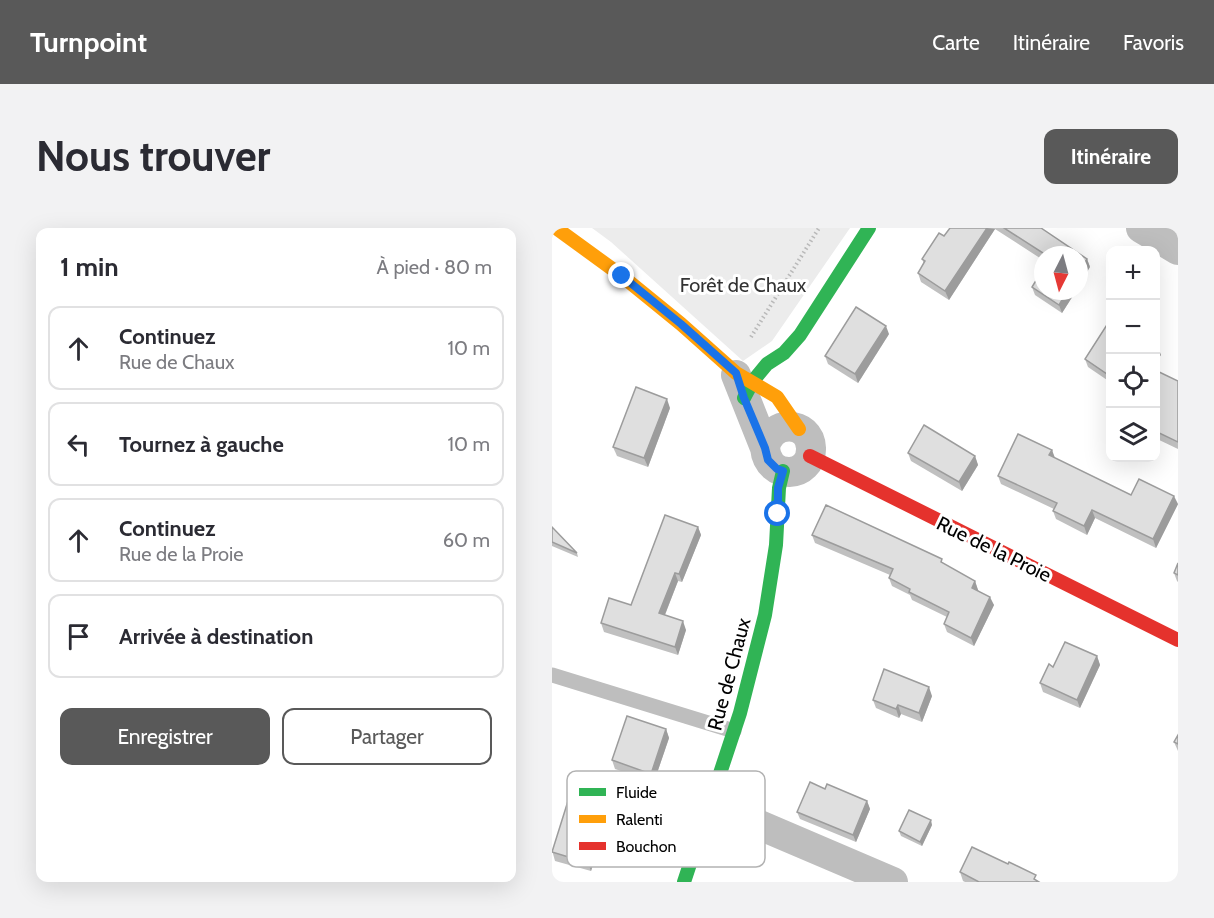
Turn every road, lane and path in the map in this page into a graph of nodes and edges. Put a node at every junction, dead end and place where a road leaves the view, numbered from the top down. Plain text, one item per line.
1 (556, 228) edge
2 (819, 228) edge
3 (869, 228) edge
4 (1141, 228) edge
5 (1178, 250) edge
6 (784, 353) joint
7 (748, 384) junction
8 (799, 429) junction
9 (810, 456) junction
10 (774, 460) junction
11 (1178, 640) edge
12 (552, 675) edge
13 (734, 731) junction
14 (721, 771) edge
15 (765, 827) edge
16 (689, 867) edge
17 (684, 882) edge
18 (893, 882) edge

1 - 7 street
2 - 7 path
3 - 6 street
4 - 5 street
6 - 7 street
7 - 8 street
7 - 10 street
8 - 9 street
8 - 10 street
9 - 10 street
9 - 11 street, Rue de la Proie
10 - 13 street, Rue de Chaux
12 - 13 lane
13 - 14 street, Rue de Chaux
15 - 18 street
16 - 17 street, Rue de Chaux

